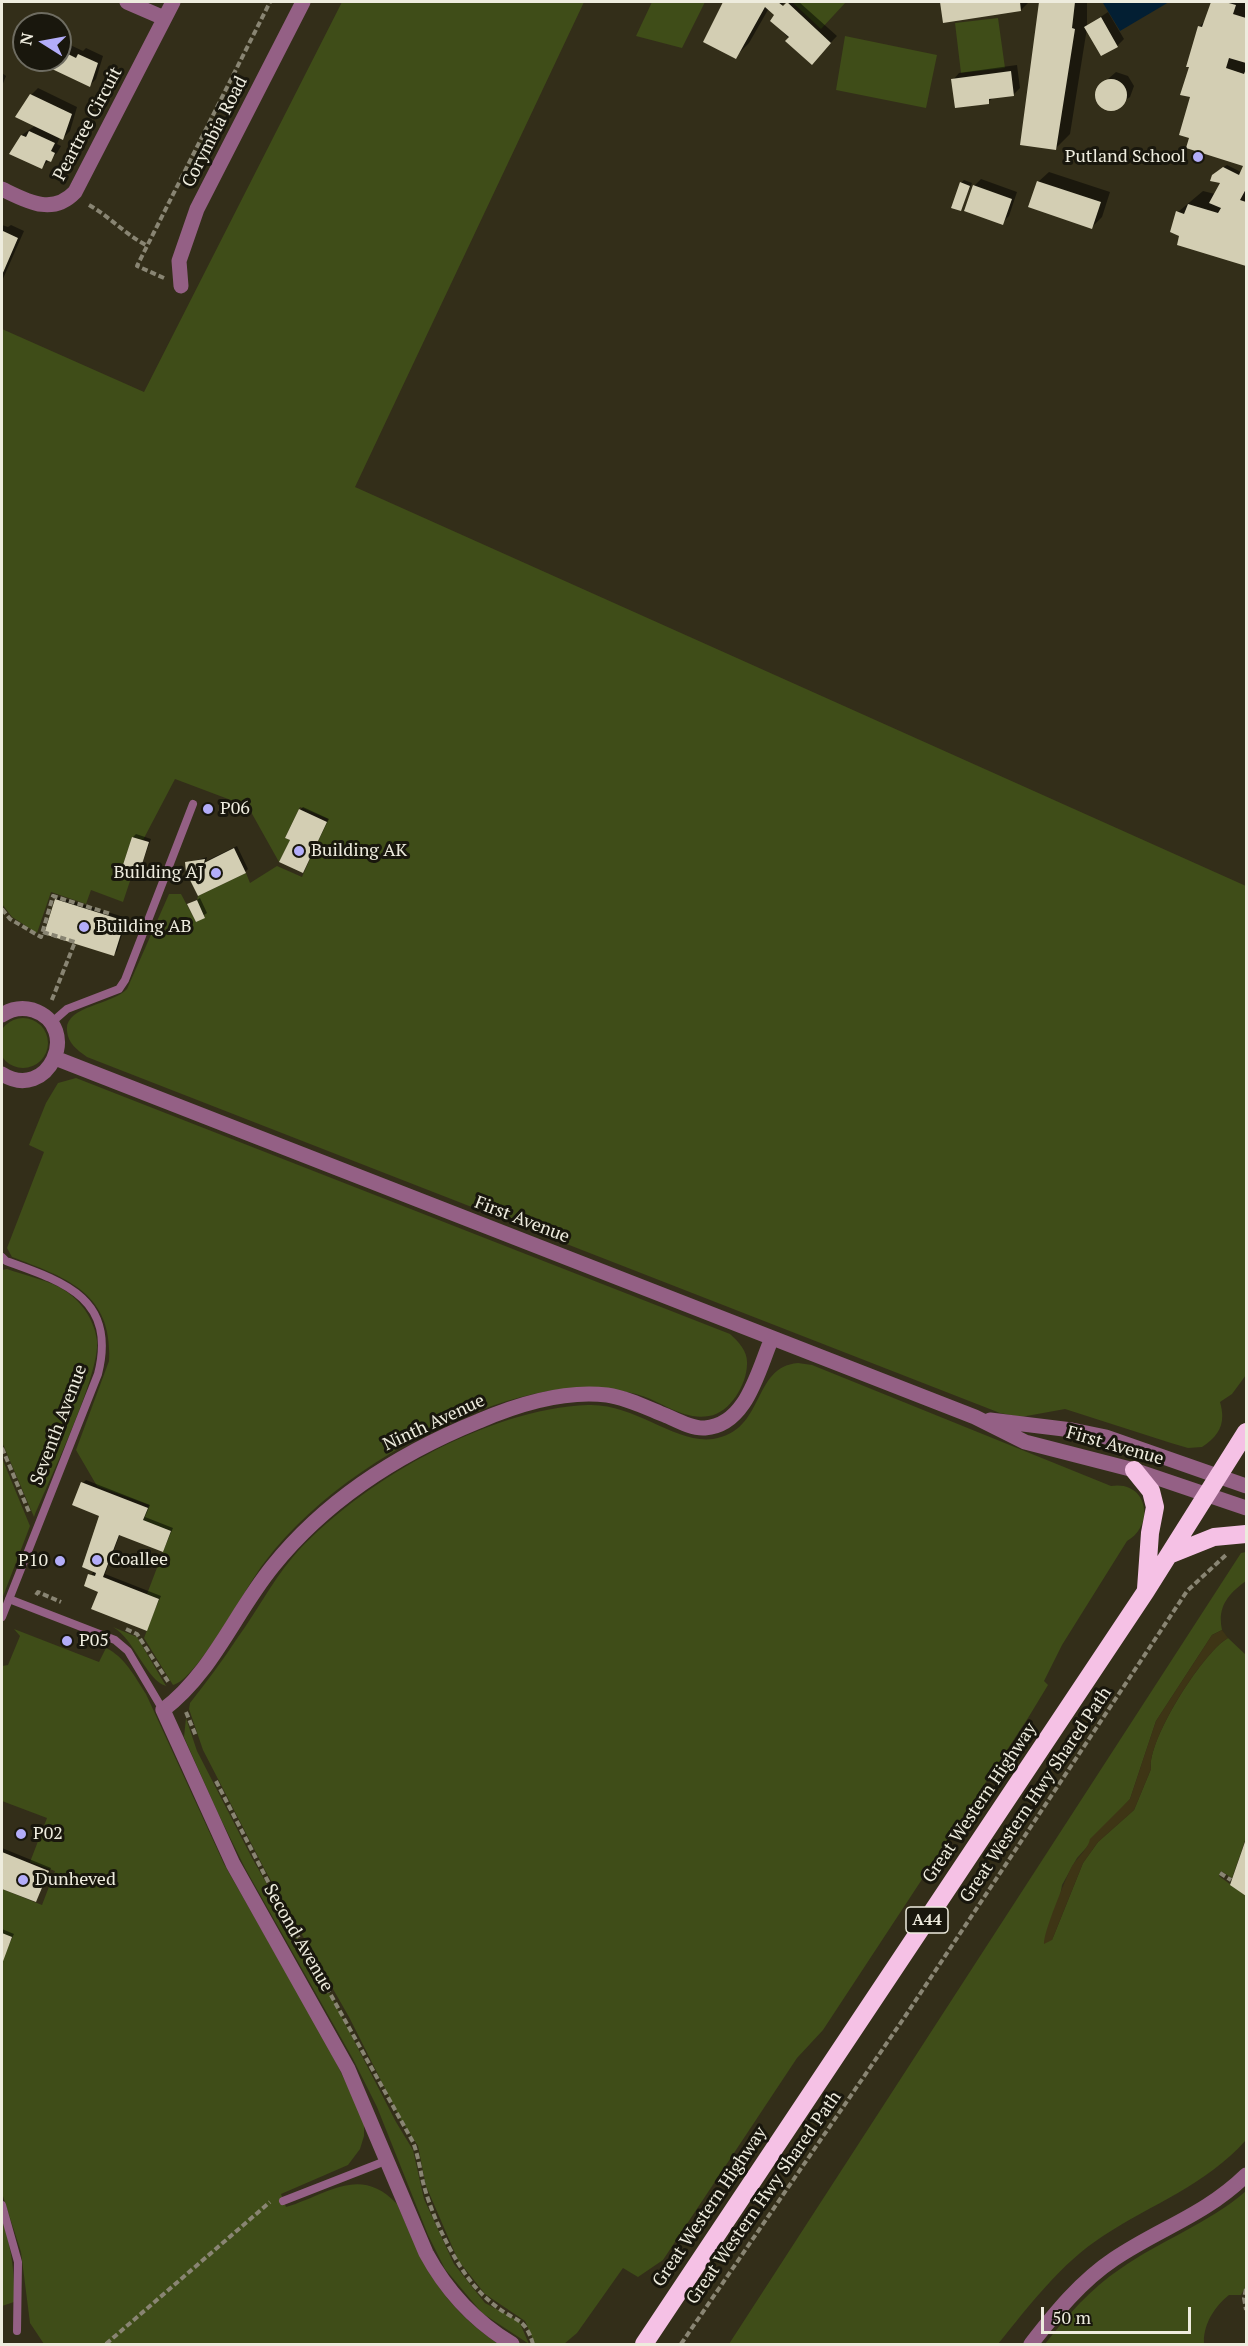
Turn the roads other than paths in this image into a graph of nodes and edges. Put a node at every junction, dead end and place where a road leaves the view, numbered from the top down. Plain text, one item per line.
1 (127, 2) edge
2 (173, 2) edge
3 (303, 2) edge
4 (164, 18) junction
5 (2, 189) edge
6 (181, 285) dead end
7 (193, 804) dead end
8 (2, 1015) edge
9 (48, 1020) junction
10 (55, 1058) junction
11 (2, 1074) edge
12 (2, 1257) edge
13 (771, 1338) junction
14 (975, 1418) junction
15 (1246, 1432) edge
16 (1134, 1470) junction
17 (1220, 1476) junction
18 (1246, 1486) edge
19 (1208, 1495) junction
20 (1246, 1508) edge
21 (1246, 1534) edge
22 (1169, 1555) junction
23 (1146, 1591) junction
24 (9, 1599) junction
25 (2, 1617) edge
26 (163, 1710) junction
27 (388, 2160) junction
28 (1246, 2175) edge
29 (283, 2201) road end
30 (2, 2205) edge
31 (17, 2331) dead end
32 (512, 2344) edge
33 (644, 2344) edge
34 (1031, 2344) edge

1 - 4 street
2 - 4 street, Peartree Circuit
3 - 6 street, Corymbia Road
4 - 5 street, Peartree Circuit
7 - 9 lane
8 - 9 street
9 - 10 street
10 - 11 street
10 - 13 street, First Avenue
12 - 24 lane, Seventh Avenue
13 - 14 street, First Avenue
13 - 26 street, Ninth Avenue
14 - 16 street, First Avenue
14 - 17 street, First Avenue
15 - 17 highway, Great Western Highway / A44
16 - 19 street, First Avenue
16 - 23 highway
17 - 18 street, First Avenue
17 - 19 highway, Great Western Highway / A44
19 - 20 street, First Avenue
19 - 22 highway, Great Western Highway / A44
21 - 22 highway
22 - 23 highway, Great Western Highway / A44
23 - 33 highway, Great Western Highway / A44
24 - 25 lane, Seventh Avenue
24 - 26 lane, Second Avenue
26 - 27 street, Second Avenue
27 - 29 lane
27 - 32 street, Second Avenue
28 - 34 street
30 - 31 lane

